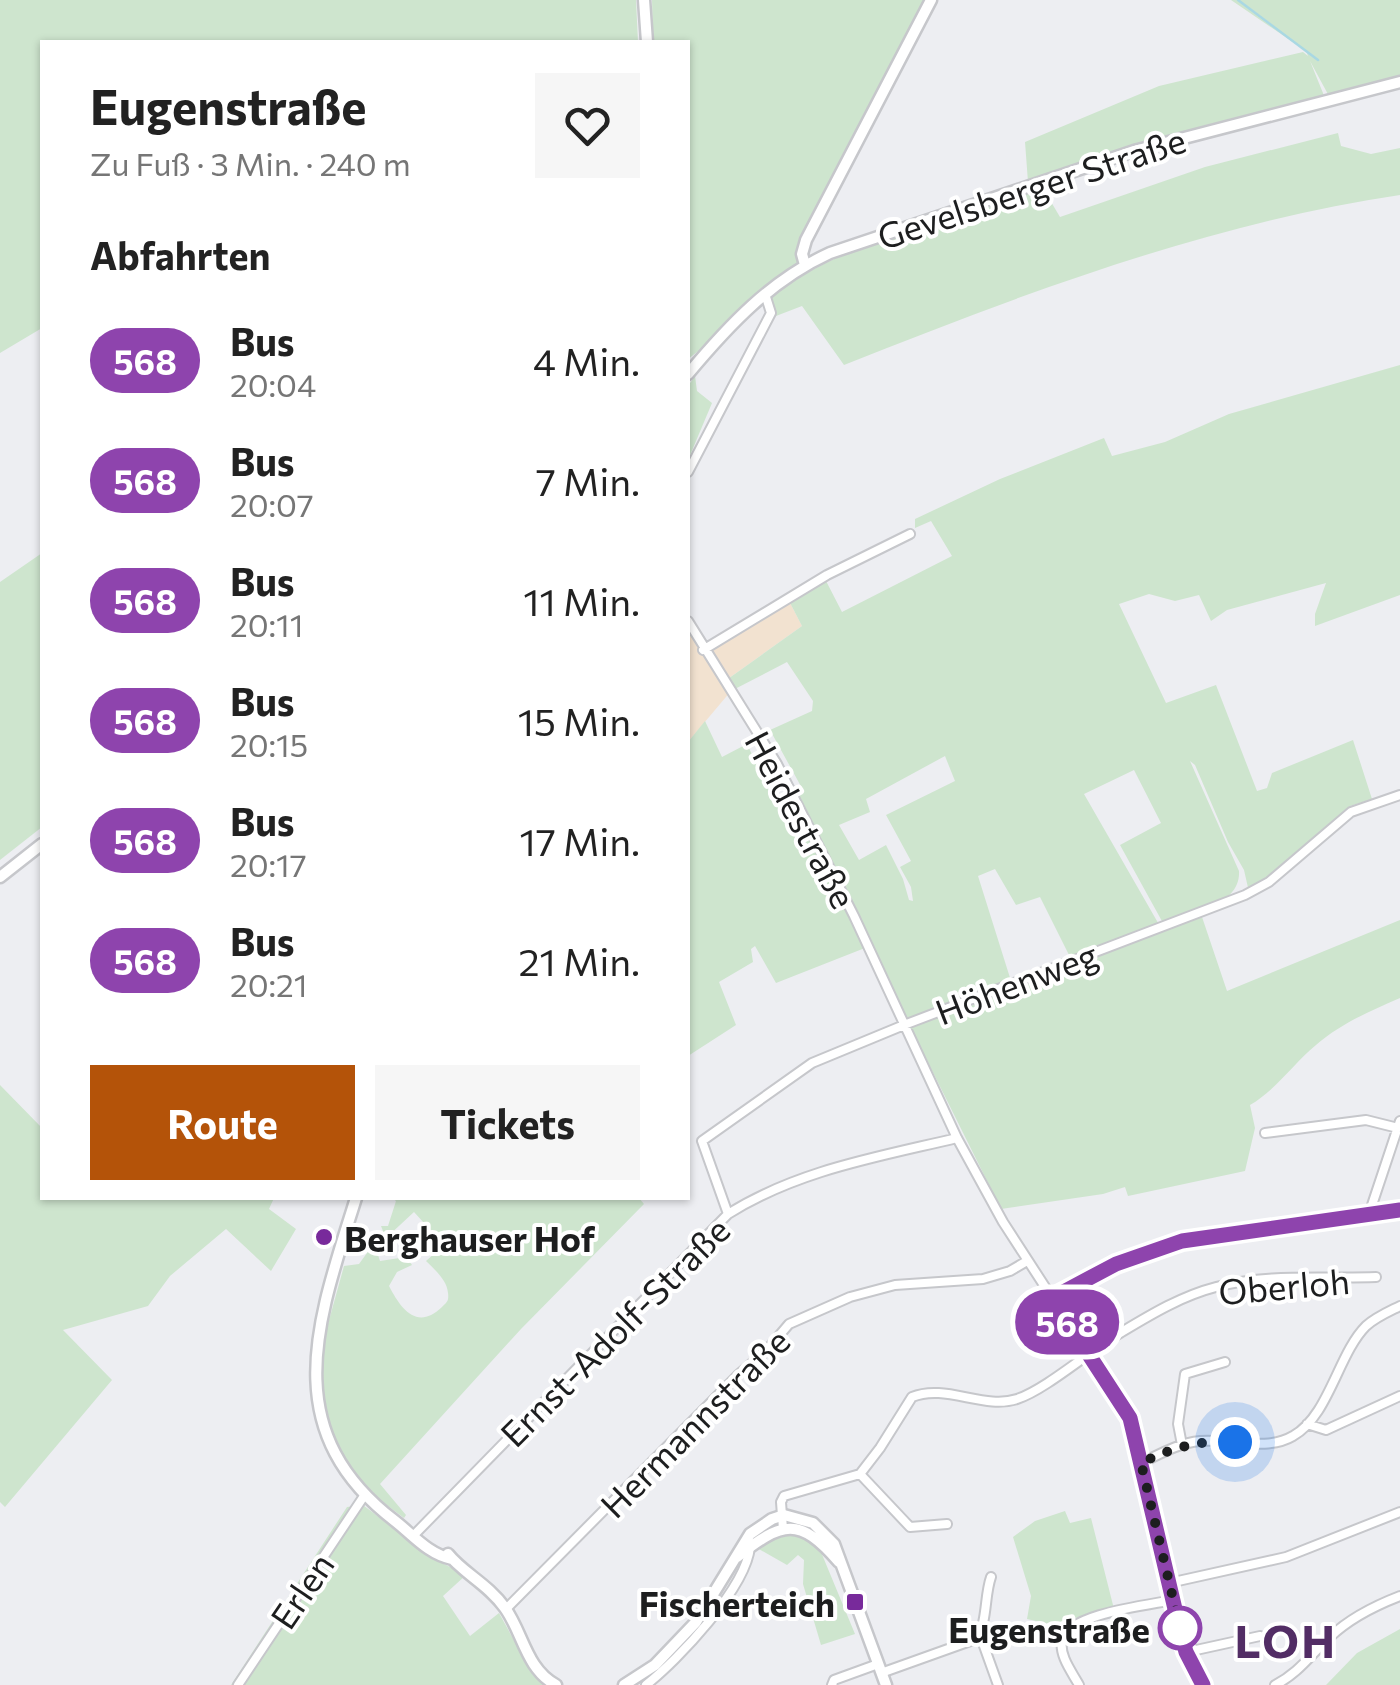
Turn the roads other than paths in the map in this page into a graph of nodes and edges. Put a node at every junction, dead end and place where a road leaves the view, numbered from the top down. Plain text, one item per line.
1 (644, 0) edge
2 (931, 0) edge
3 (647, 40) edge
4 (1400, 82) edge
5 (804, 265) junction
6 (764, 293) junction
7 (694, 361) edge
8 (690, 468) edge
9 (910, 534) dead end
10 (690, 624) edge
11 (703, 650) junction
12 (1400, 795) edge
13 (40, 846) edge
14 (0, 877) edge
15 (904, 1025) junction
16 (1399, 1124) edge
17 (1265, 1134) dead end
18 (958, 1138) junction
19 (355, 1200) edge
20 (1400, 1210) edge
21 (728, 1214) junction
22 (1368, 1216) junction
23 (1027, 1262) junction
24 (1376, 1277) dead end
25 (1052, 1298) junction
26 (1400, 1306) edge
27 (1088, 1353) junction
28 (1226, 1362) dead end
29 (1400, 1396) edge
30 (1307, 1424) junction
31 (1182, 1444) junction
32 (1141, 1463) junction
33 (860, 1474) junction
34 (364, 1496) junction
35 (1400, 1512) edge
36 (784, 1515) junction
37 (948, 1524) dead end
38 (783, 1529) junction
39 (413, 1536) junction
40 (750, 1547) junction
41 (736, 1558) junction
42 (839, 1562) junction
43 (991, 1577) dead end
44 (1170, 1583) junction
45 (1400, 1596) edge
46 (1173, 1600) junction
47 (506, 1609) junction
48 (980, 1635) junction
49 (1260, 1636) dead end
50 (1186, 1652) junction
51 (880, 1668) junction
52 (549, 1683) edge
53 (238, 1685) edge
54 (624, 1685) edge
55 (646, 1685) edge
56 (832, 1685) edge
57 (886, 1685) edge
58 (998, 1685) edge
59 (1079, 1685) edge
60 (1203, 1685) edge
61 (1276, 1685) edge

1 - 3 main road
2 - 5 main road
4 - 5 main road, Gevelsberger Straße
5 - 6 main road, Gevelsberger Straße
6 - 7 main road, Gevelsberger Straße
6 - 8 street
9 - 11 street
10 - 11 street, Heidestraße
11 - 15 street, Heidestraße
12 - 15 street, Höhenweg
13 - 14 main road
15 - 18 street, Heidestraße
15 - 21 street, Höhenweg
16 - 17 street
16 - 22 street
18 - 21 street, Ernst-Adolf-Straße
18 - 23 street, Heidestraße
19 - 34 main road
20 - 22 street
21 - 39 street, Ernst-Adolf-Straße
22 - 25 street
23 - 25 street, Heidestraße
23 - 47 street, Hermannstraße
24 - 27 street, Oberloh
25 - 27 street, Heidestraße
26 - 30 street
27 - 32 street, Heidestraße
27 - 33 street, Oberloh
28 - 31 street
29 - 30 street
30 - 31 street
31 - 32 street
32 - 44 street, Heidestraße
33 - 36 street
33 - 37 street
34 - 39 main road
34 - 53 street, Erlen
35 - 44 street
36 - 38 street
36 - 41 main road
36 - 42 main road
38 - 40 main road
38 - 42 main road
39 - 47 main road
40 - 41 main road
40 - 55 street
41 - 54 main road
42 - 51 main road
43 - 48 street
44 - 46 street, Heidestraße
45 - 61 street
46 - 50 street, Heidestraße
46 - 59 street
47 - 52 main road
48 - 51 street
48 - 58 street
49 - 50 street
50 - 60 street, Heidestraße
51 - 56 street
51 - 57 main road

